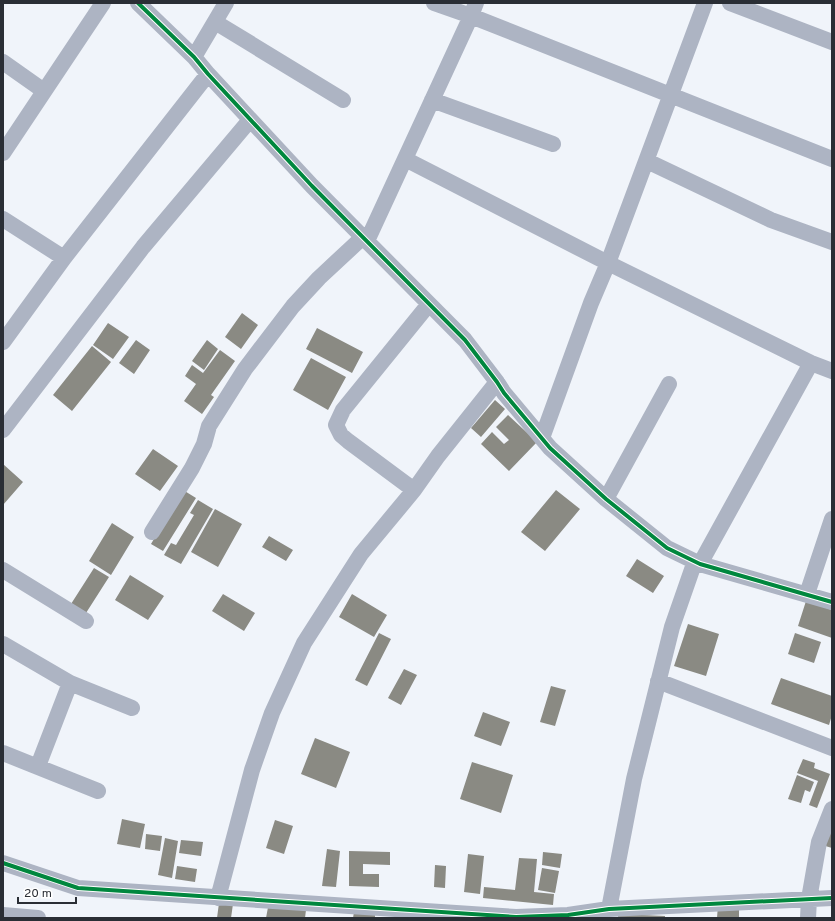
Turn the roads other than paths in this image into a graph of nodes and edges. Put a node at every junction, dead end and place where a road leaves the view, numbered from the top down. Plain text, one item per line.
1 (103, 3) edge
2 (138, 3) edge
3 (226, 3) edge
4 (434, 3) edge
5 (705, 3) edge
6 (730, 3) edge
7 (474, 9) edge
8 (215, 22) junction
9 (832, 42) edge
10 (194, 57) junction
11 (3, 62) edge
12 (208, 74) junction
13 (44, 91) junction
14 (670, 95) junction
15 (343, 100) dead end
16 (432, 100) junction
17 (250, 120) junction
18 (553, 144) dead end
19 (3, 152) edge
20 (405, 158) junction
21 (832, 159) edge
22 (647, 161) junction
23 (3, 219) edge
24 (365, 239) junction
25 (832, 242) edge
26 (64, 258) junction
27 (608, 263) junction
28 (429, 304) junction
29 (3, 342) edge
30 (811, 363) junction
31 (832, 371) edge
32 (497, 382) junction
33 (669, 384) dead end
34 (3, 430) edge
35 (542, 438) junction
36 (414, 490) junction
37 (606, 500) junction
38 (832, 519) edge
39 (152, 532) dead end
40 (697, 563) junction
41 (3, 570) edge
42 (807, 594) junction
43 (832, 602) edge
44 (86, 621) dead end
45 (3, 644) edge
46 (658, 681) junction
47 (70, 683) junction
48 (132, 708) dead end
49 (832, 748) edge
50 (3, 752) edge
51 (38, 766) junction
52 (98, 791) dead end
53 (832, 809) edge
54 (3, 863) edge
55 (218, 898) junction
56 (832, 898) edge
57 (809, 899) junction
58 (609, 909) junction
59 (680, 912) edge
60 (3, 915) edge
61 (568, 917) edge
62 (38, 918) edge
63 (808, 918) edge

1 - 13 street
2 - 10 street
3 - 8 street
4 - 7 street
5 - 14 street
6 - 9 street
7 - 14 street
7 - 16 street
8 - 10 street
8 - 15 street
10 - 12 street
11 - 13 street
12 - 17 street
12 - 26 street
13 - 19 street
14 - 21 street
14 - 22 street
16 - 18 street
16 - 20 street
17 - 24 street
17 - 34 street
20 - 24 street
20 - 27 street
22 - 25 street
22 - 27 street
23 - 26 street
24 - 28 street
24 - 39 street
26 - 29 street
27 - 30 street
27 - 35 street
28 - 32 street
28 - 36 street
30 - 31 street
30 - 40 street
32 - 35 street
32 - 36 street
33 - 37 street
35 - 37 street
36 - 55 street
37 - 40 street
38 - 42 street
40 - 42 street
40 - 46 street
41 - 44 street
42 - 43 street
45 - 47 street
46 - 49 street
46 - 58 street
47 - 48 street
47 - 51 street
50 - 51 street
51 - 52 street
53 - 57 street
54 - 55 street
55 - 61 street
56 - 57 street
57 - 59 street
57 - 63 street
58 - 59 street
58 - 61 street
60 - 62 street

